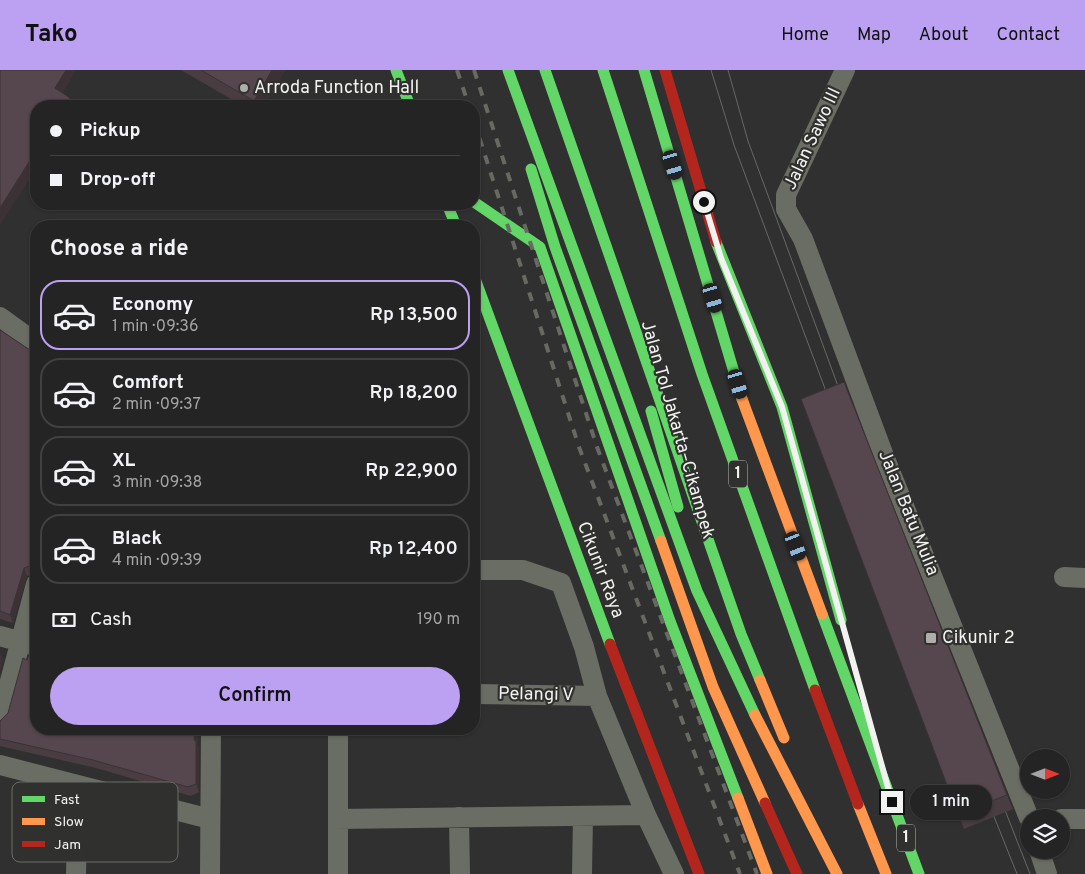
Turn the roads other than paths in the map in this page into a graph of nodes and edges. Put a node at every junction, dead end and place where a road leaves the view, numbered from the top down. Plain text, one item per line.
1 (396, 70) edge
2 (499, 70) edge
3 (508, 70) edge
4 (545, 70) edge
5 (557, 70) edge
6 (603, 70) edge
7 (644, 70) edge
8 (665, 70) edge
9 (845, 70) edge
10 (408, 100) edge
11 (480, 206) edge
12 (786, 209) joint
13 (480, 292) edge
14 (0, 317) edge
15 (30, 339) edge
16 (480, 570) edge
17 (1064, 578) dead end
18 (1085, 578) edge
19 (30, 629) edge
20 (844, 632) dead end
21 (0, 636) edge
22 (28, 644) edge
23 (852, 660) dead end
24 (480, 694) edge
25 (597, 696) junction
26 (0, 718) edge
27 (210, 735) edge
28 (338, 735) edge
29 (787, 744) dead end
30 (0, 765) edge
31 (798, 772) dead end
32 (66, 782) edge
33 (892, 802) junction
34 (1025, 809) edge
35 (178, 810) edge
36 (646, 815) junction
37 (583, 816) junction
38 (459, 817) junction
39 (210, 818) junction
40 (338, 818) junction
41 (1085, 819) edge
42 (1070, 820) edge
43 (1043, 859) edge
44 (210, 874) edge
45 (338, 874) edge
46 (460, 874) edge
47 (582, 874) edge
48 (674, 874) edge
49 (699, 874) edge
50 (767, 874) edge
51 (797, 874) edge
52 (827, 874) edge
53 (838, 874) edge
54 (886, 874) edge
55 (919, 874) edge
56 (1048, 874) edge

1 - 10 main road
2 - 51 main road
3 - 53 main road, bridge
4 - 29 main road, bridge
5 - 52 main road, Jalan Tol Jakarta–Cikampek
6 - 54 main road, Jalan Tol Jakarta–Cikampek / 1
7 - 33 main road
8 - 20 main road
9 - 12 street, Jalan Sawo III
11 - 50 main road
12 - 34 street, Jalan Batu Mulia
13 - 49 main road, Cikunir Raya
14 - 15 street
16 - 25 street
17 - 18 street
19 - 22 street
21 - 22 street
22 - 26 street
23 - 33 main road
24 - 25 street, Pelangi V
25 - 36 street
27 - 39 street
28 - 40 street
30 - 32 street
31 - 53 main road, bridge
33 - 55 main road, 1
35 - 39 street
36 - 37 street
36 - 48 street
37 - 38 street
37 - 47 street
38 - 40 street
38 - 46 street
39 - 44 street
40 - 45 street
41 - 42 street
43 - 56 street

